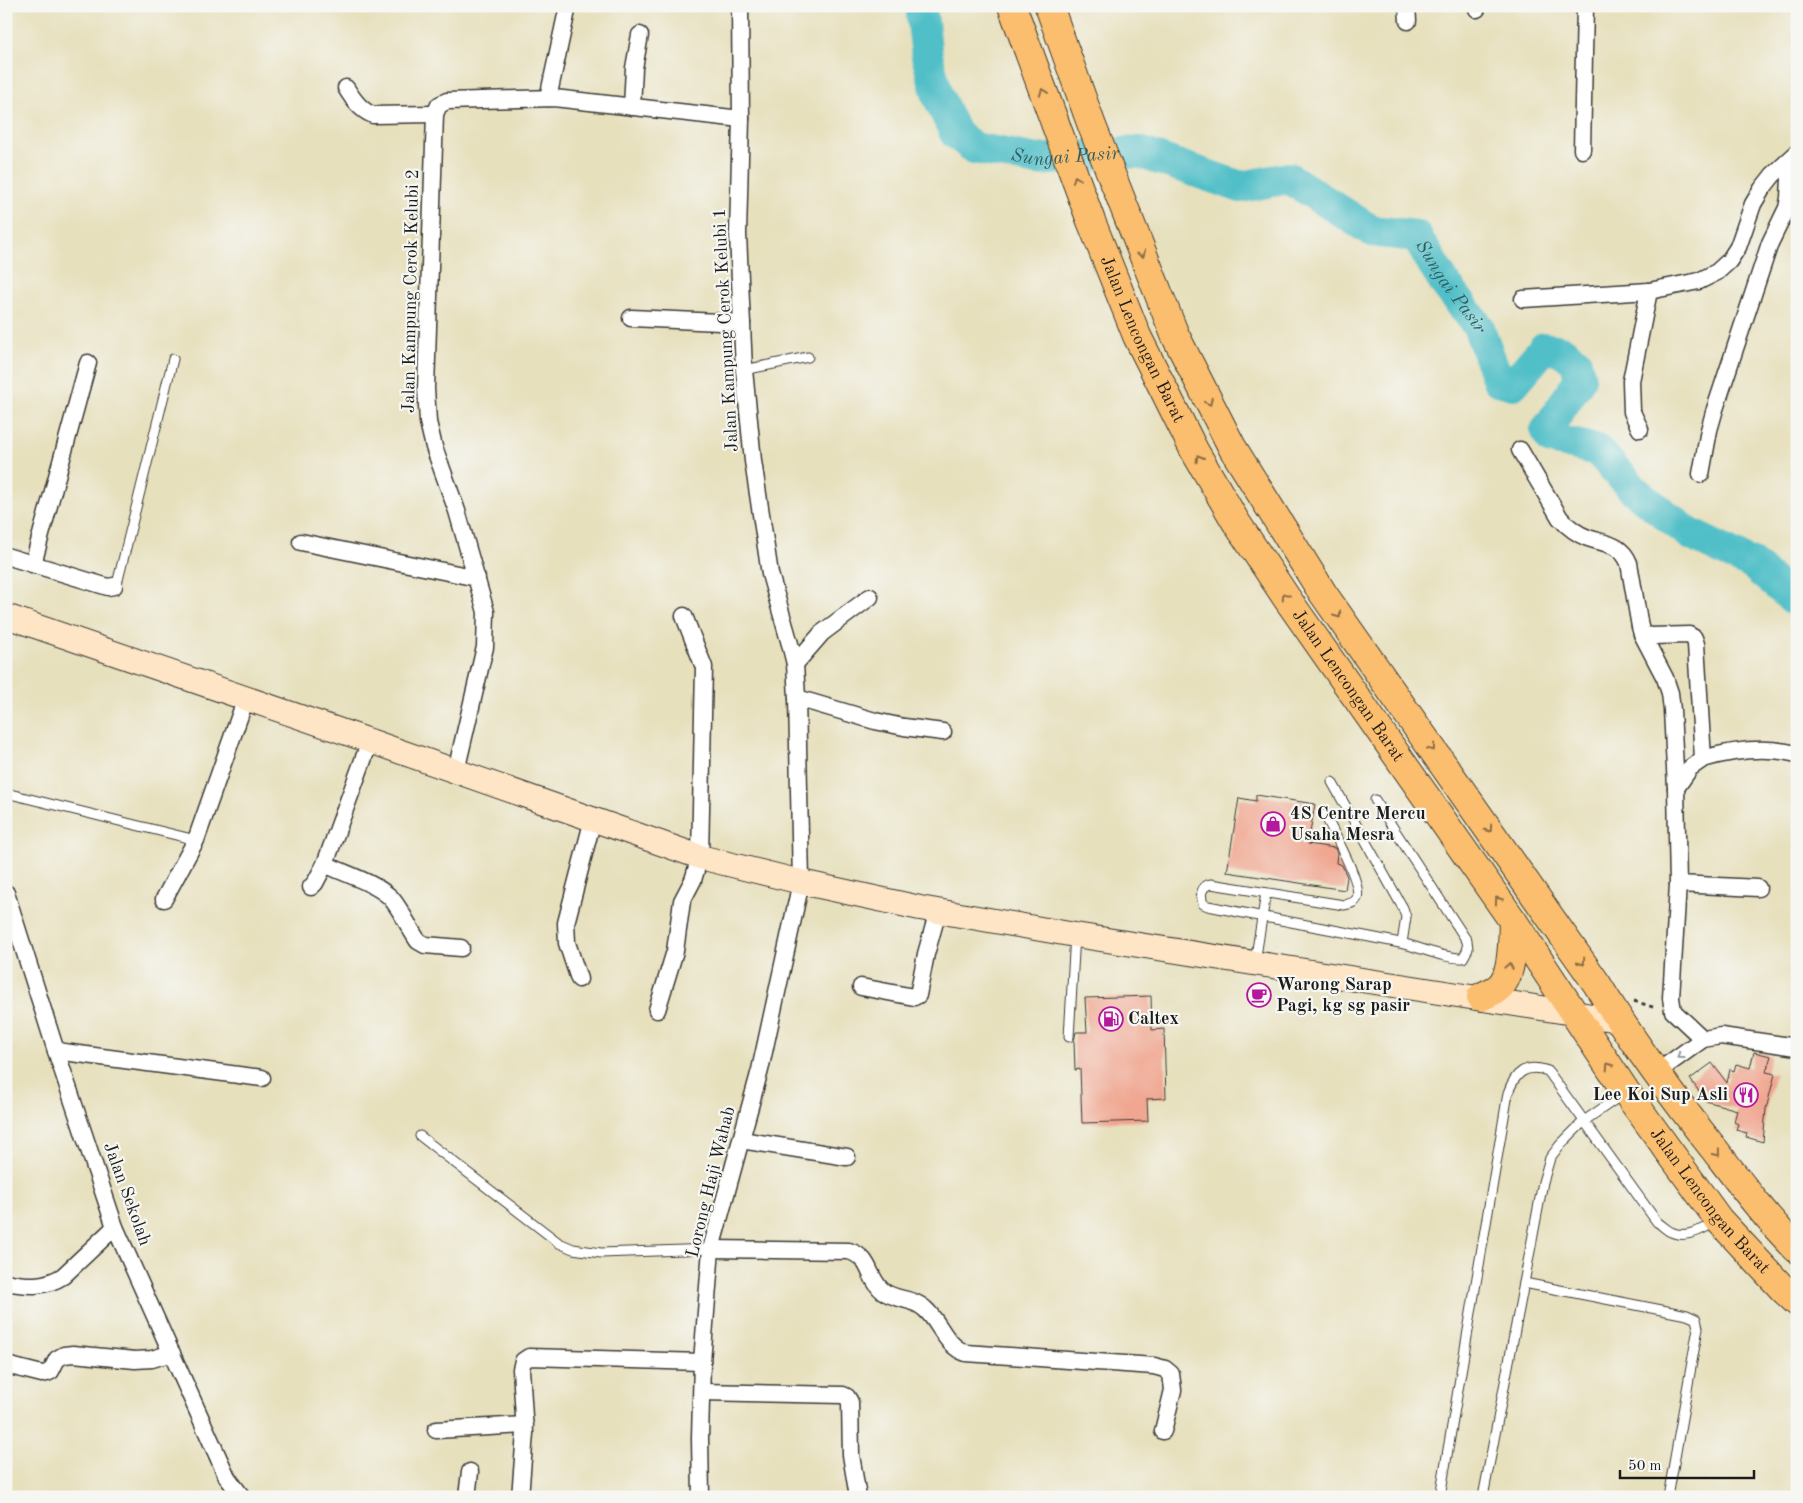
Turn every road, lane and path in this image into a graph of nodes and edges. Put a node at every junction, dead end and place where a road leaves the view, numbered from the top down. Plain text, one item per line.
1 (568, 6) edge
2 (1012, 6) edge
3 (1049, 6) edge
4 (1585, 6) edge
5 (740, 8) edge
6 (640, 35) dead end
7 (346, 88) dead end
8 (548, 98) junction
9 (632, 107) junction
10 (435, 114) junction
11 (741, 119) junction
12 (1582, 150) dead end
13 (1794, 156) edge
14 (1649, 291) junction
15 (1523, 299) dead end
16 (631, 318) dead end
17 (742, 323) junction
18 (808, 357) dead end
19 (173, 359) dead end
20 (88, 363) dead end
21 (744, 370) junction
22 (1640, 428) dead end
23 (1520, 450) dead end
24 (1701, 474) dead end
25 (301, 542) dead end
26 (6, 556) edge
27 (33, 564) junction
28 (477, 578) junction
29 (114, 586) joint
30 (870, 597) dead end
31 (6, 616) edge
32 (684, 616) dead end
33 (1642, 634) junction
34 (795, 664) junction
35 (246, 698) junction
36 (797, 698) junction
37 (943, 732) dead end
38 (370, 740) junction
39 (1797, 754) edge
40 (1703, 759) junction
41 (456, 771) junction
42 (1332, 782) dead end
43 (1676, 788) junction
44 (6, 793) edge
45 (1375, 800) dead end
46 (1325, 815) dead end
47 (592, 819) junction
48 (196, 840) junction
49 (700, 857) junction
50 (325, 864) junction
51 (801, 882) junction
52 (1678, 884) junction
53 (311, 887) dead end
54 (1758, 888) dead end
55 (6, 893) edge
56 (1266, 893) junction
57 (164, 899) dead end
58 (938, 911) junction
59 (1262, 917) junction
60 (1513, 921) junction
61 (1075, 935) junction
62 (1402, 943) junction
63 (461, 948) dead end
64 (1255, 963) junction
65 (579, 979) dead end
66 (861, 987) dead end
67 (1481, 997) junction
68 (658, 1010) dead end
69 (1574, 1012) junction
70 (1618, 1020) junction
71 (1069, 1037) dead end
72 (1703, 1039) junction
73 (1797, 1047) edge
74 (56, 1051) junction
75 (1656, 1073) junction
76 (262, 1078) dead end
77 (1626, 1092) junction
78 (1584, 1121) junction
79 (420, 1136) dead end
80 (741, 1140) junction
81 (847, 1157) dead end
82 (1719, 1220) junction
83 (115, 1227) junction
84 (711, 1249) junction
85 (1797, 1249) edge
86 (6, 1282) edge
87 (1524, 1283) junction
88 (1797, 1302) edge
89 (172, 1353) junction
90 (702, 1362) junction
91 (6, 1366) edge
92 (702, 1392) junction
93 (525, 1425) junction
94 (436, 1430) dead end
95 (1164, 1431) dead end
96 (470, 1472) dead end
97 (242, 1497) edge
98 (466, 1497) edge
99 (520, 1497) edge
100 (701, 1497) edge
101 (858, 1497) edge
102 (1440, 1497) edge
103 (1483, 1497) edge
104 (1668, 1497) edge

1 - 8 street
60 -> 2 highway, Jalan Lencongan Barat
3 -> 70 highway, Jalan Lencongan Barat
4 - 12 street
5 - 11 street, Jalan Kampung Cerok Kelubi 1
6 - 9 street
7 - 10 street
8 - 9 street
8 - 10 street
9 - 11 street
10 - 28 street, Jalan Kampung Cerok Kelubi 2
11 - 17 street, Jalan Kampung Cerok Kelubi 1
13 - 14 street
13 - 24 street
14 - 15 street
14 - 22 street
16 - 17 street
17 - 21 street, Jalan Kampung Cerok Kelubi 1
18 - 21 lane
19 - 29 lane
20 - 27 street
21 - 34 street, Jalan Kampung Cerok Kelubi 1
23 - 33 street
25 - 28 street
26 - 27 street
27 - 29 street
28 - 41 street, Jalan Kampung Cerok Kelubi 2
30 - 34 street
31 - 35 main road
32 - 49 street
33 - 40 street
33 - 43 street
34 - 36 street, Jalan Kampung Cerok Kelubi 1
35 - 38 main road
35 - 48 street
36 - 37 street
36 - 51 street, Jalan Kampung Cerok Kelubi 1
38 - 41 main road
38 - 50 street
39 - 40 street
40 - 43 street
41 - 47 main road
42 - 62 lane
43 - 52 street
44 - 48 lane
45 - 62 lane
46 - 56 lane
47 - 49 main road
47 - 65 street
48 - 57 street
49 - 51 main road
49 - 68 street
50 - 53 street
50 - 63 street
51 - 58 main road
51 - 80 street, Lorong Haji Wahab
52 - 54 street
52 - 72 street
55 - 74 street, Jalan Sekolah
56 - 59 lane
56 - 59 lane
58 - 61 main road
58 - 66 street
59 - 62 lane
59 - 64 lane
67 -> 60 highway
60 - 69 highway, Jalan Lencongan Barat
61 - 64 main road
61 - 71 lane
64 - 67 main road
67 - 69 main road
69 - 70 main road
77 -> 69 highway, Jalan Lencongan Barat
70 - 75 highway, Jalan Lencongan Barat
72 - 73 street
72 -> 75 street
74 - 76 street
74 - 83 street, Jalan Sekolah
75 -> 85 highway, Jalan Lencongan Barat
77 - 78 lane
77 - 82 highway, Jalan Lencongan Barat
78 - 82 lane
78 - 87 lane
78 - 102 lane
79 - 84 lane
80 - 81 street
80 - 84 street, Lorong Haji Wahab
82 - 88 highway, Jalan Lencongan Barat
83 - 86 street
83 - 89 street, Jalan Sekolah
84 - 90 street, Lorong Haji Wahab
84 - 95 street
87 - 103 lane
87 - 104 lane
89 - 91 street
89 - 97 street, Jalan Sekolah
90 - 92 street, Lorong Haji Wahab
90 - 93 street
92 - 100 street, Lorong Haji Wahab
92 - 101 street
93 - 94 street
93 - 99 street
96 - 98 street

